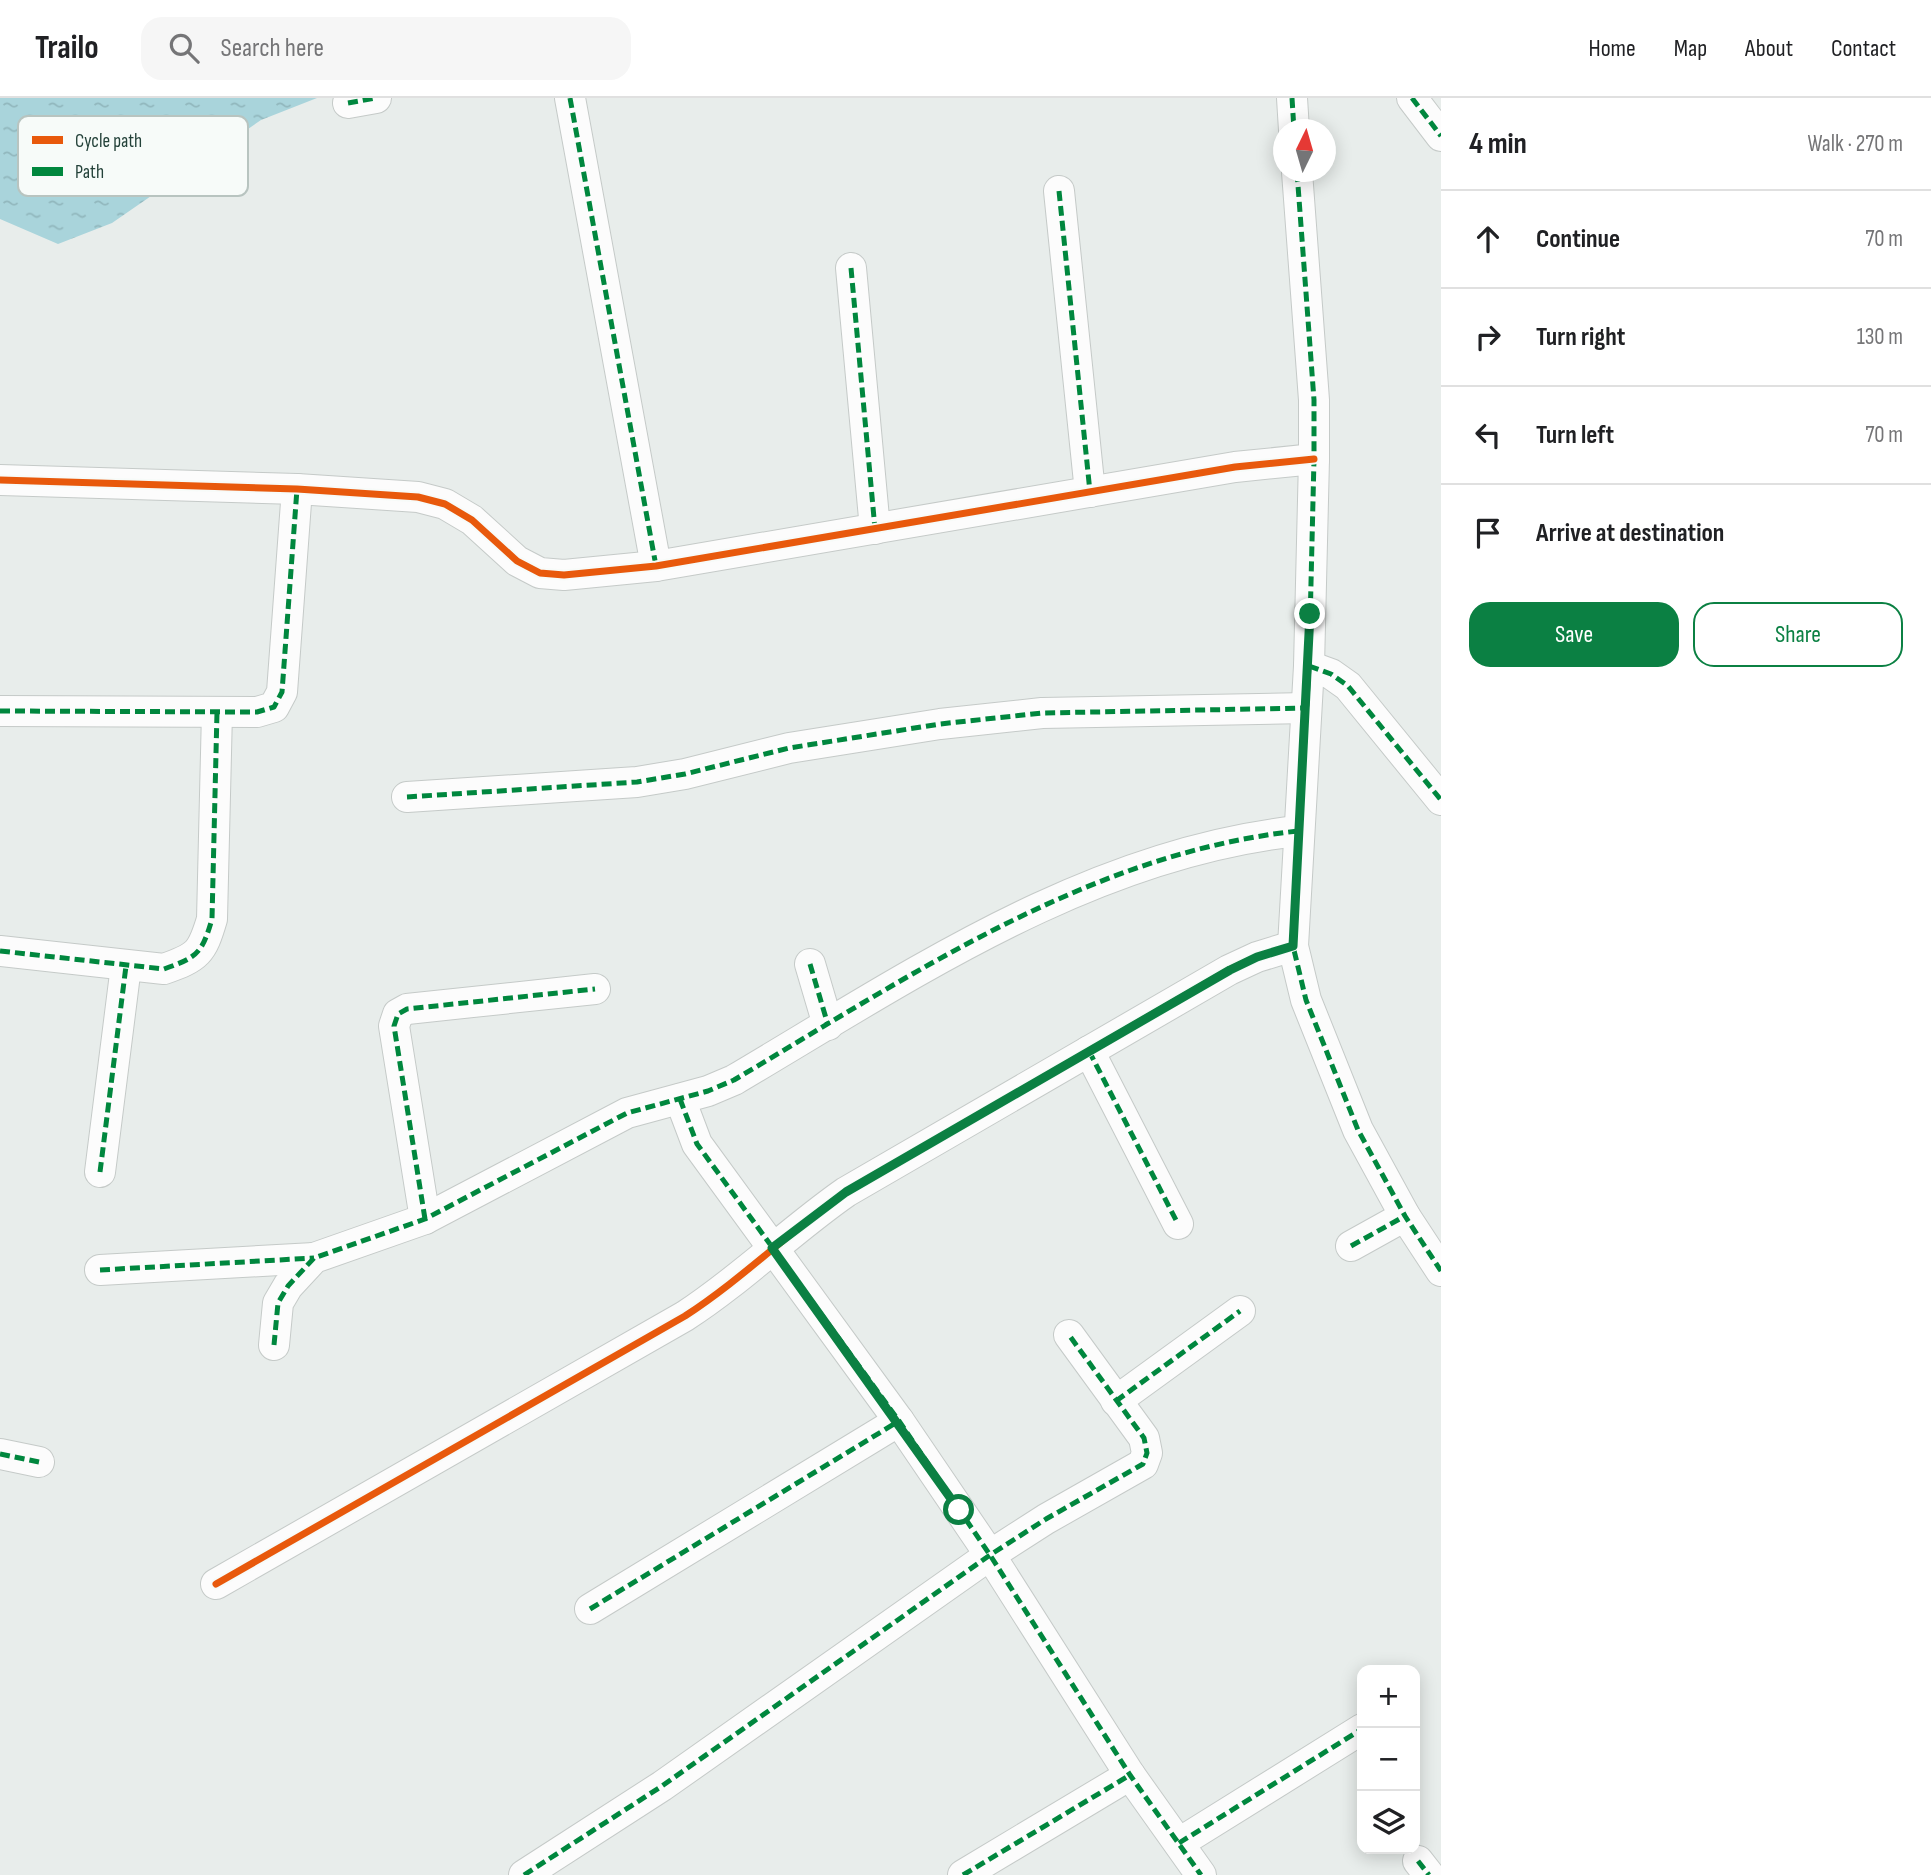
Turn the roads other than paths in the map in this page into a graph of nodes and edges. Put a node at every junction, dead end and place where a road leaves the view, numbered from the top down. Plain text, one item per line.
1 (569, 98) edge
2 (1292, 98) edge
3 (1412, 98) edge
4 (1293, 119) edge
5 (1441, 136) edge
6 (1298, 182) edge
7 (1059, 191) dead end
8 (851, 268) dead end
9 (1314, 459) junction
10 (0, 480) edge
11 (297, 489) junction
12 (1090, 492) junction
13 (875, 529) junction
14 (656, 566) junction
15 (1309, 666) junction
16 (1306, 708) junction
17 (0, 711) edge
18 (217, 712) junction
19 (407, 796) dead end
20 (1441, 800) edge
21 (1297, 831) junction
22 (1293, 946) junction
23 (0, 951) edge
24 (810, 964) dead end
25 (126, 966) junction
26 (595, 989) dead end
27 (828, 1025) junction
28 (1089, 1051) junction
29 (680, 1099) junction
30 (100, 1172) dead end
31 (1405, 1216) junction
32 (425, 1219) junction
33 (1178, 1224) dead end
34 (1351, 1246) dead end
35 (772, 1248) junction
36 (314, 1258) junction
37 (100, 1270) dead end
38 (1441, 1271) edge
39 (1240, 1311) dead end
40 (1069, 1335) dead end
41 (274, 1345) dead end
42 (1116, 1401) junction
43 (899, 1421) junction
44 (0, 1454) edge
45 (39, 1462) dead end
46 (990, 1555) junction
47 (216, 1584) dead end
48 (590, 1608) dead end
49 (1357, 1732) edge
50 (1130, 1775) junction
51 (1179, 1843) junction
52 (524, 1875) edge
53 (963, 1875) edge
54 (1201, 1875) edge

1 - 14 street
2 - 4 street
3 - 5 street
6 - 9 street
7 - 12 street
8 - 13 street
9 - 12 street
9 - 15 street
10 - 11 street
11 - 14 street
11 - 18 street
12 - 13 street
13 - 14 street
15 - 16 street
15 - 20 street
16 - 19 street
16 - 21 street
17 - 18 street
18 - 25 street
21 - 22 street
21 - 27 street
22 - 28 street
22 - 31 street
23 - 25 street
24 - 27 street
25 - 30 street
26 - 32 street
27 - 29 street
28 - 33 street
28 - 35 street
29 - 32 street
29 - 35 street
31 - 34 street
31 - 38 street
32 - 36 street
35 - 43 street
35 - 47 street
36 - 37 street
36 - 41 street
39 - 42 street
40 - 42 street
42 - 46 street
43 - 46 street
43 - 48 street
44 - 45 street
46 - 50 street
46 - 52 street
49 - 51 street
50 - 51 street
50 - 53 street
51 - 54 street

